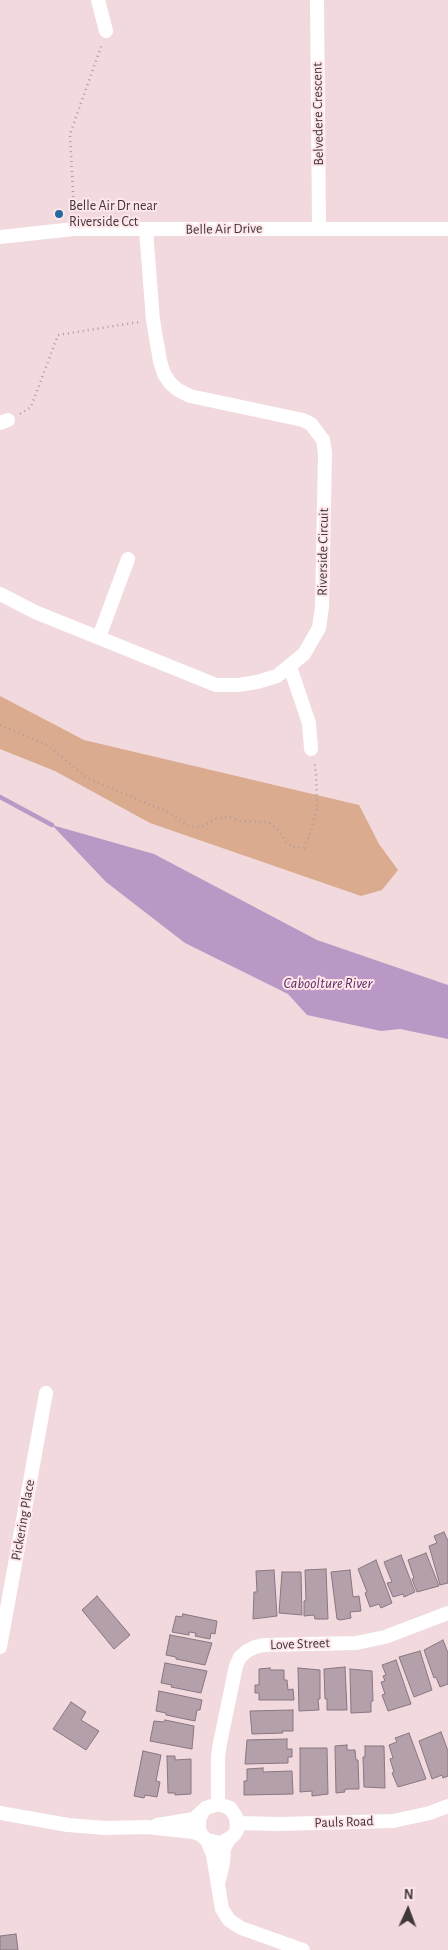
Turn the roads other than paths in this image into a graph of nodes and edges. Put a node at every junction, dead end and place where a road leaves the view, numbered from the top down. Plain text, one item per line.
1 (98, 0) edge
2 (317, 0) edge
3 (106, 31) road end
4 (319, 228) junction
5 (448, 229) edge
6 (146, 230) junction
7 (0, 237) edge
8 (128, 559) dead end
9 (0, 594) edge
10 (99, 637) junction
11 (290, 667) junction
12 (311, 749) road end
13 (46, 1393) dead end
14 (448, 1613) edge
15 (0, 1646) edge
16 (218, 1804) junction
17 (448, 1806) edge
18 (0, 1813) edge
19 (202, 1813) junction
20 (238, 1823) junction
21 (147, 1827) junction
22 (204, 1838) junction
23 (228, 1841) junction
24 (218, 1883) junction
25 (303, 1950) edge

1 - 3 street
2 - 4 street, Belvedere Crescent
4 - 5 street, Belle Air Drive
4 - 6 street, Belle Air Drive
6 - 7 street, Belle Air Drive
6 - 11 street, Riverside Circuit
8 - 10 street
9 - 10 street, Riverside Circuit
10 - 11 street, Riverside Circuit
11 - 12 street
13 - 15 street, Pickering Place
14 - 16 street, Love Street
16 - 19 street
16 - 20 street
17 - 20 street, Pauls Road
18 - 21 street
19 - 21 street
19 - 22 street
20 - 23 street
21 - 22 street
22 - 23 street
22 - 24 street
23 - 24 street
24 - 25 street

